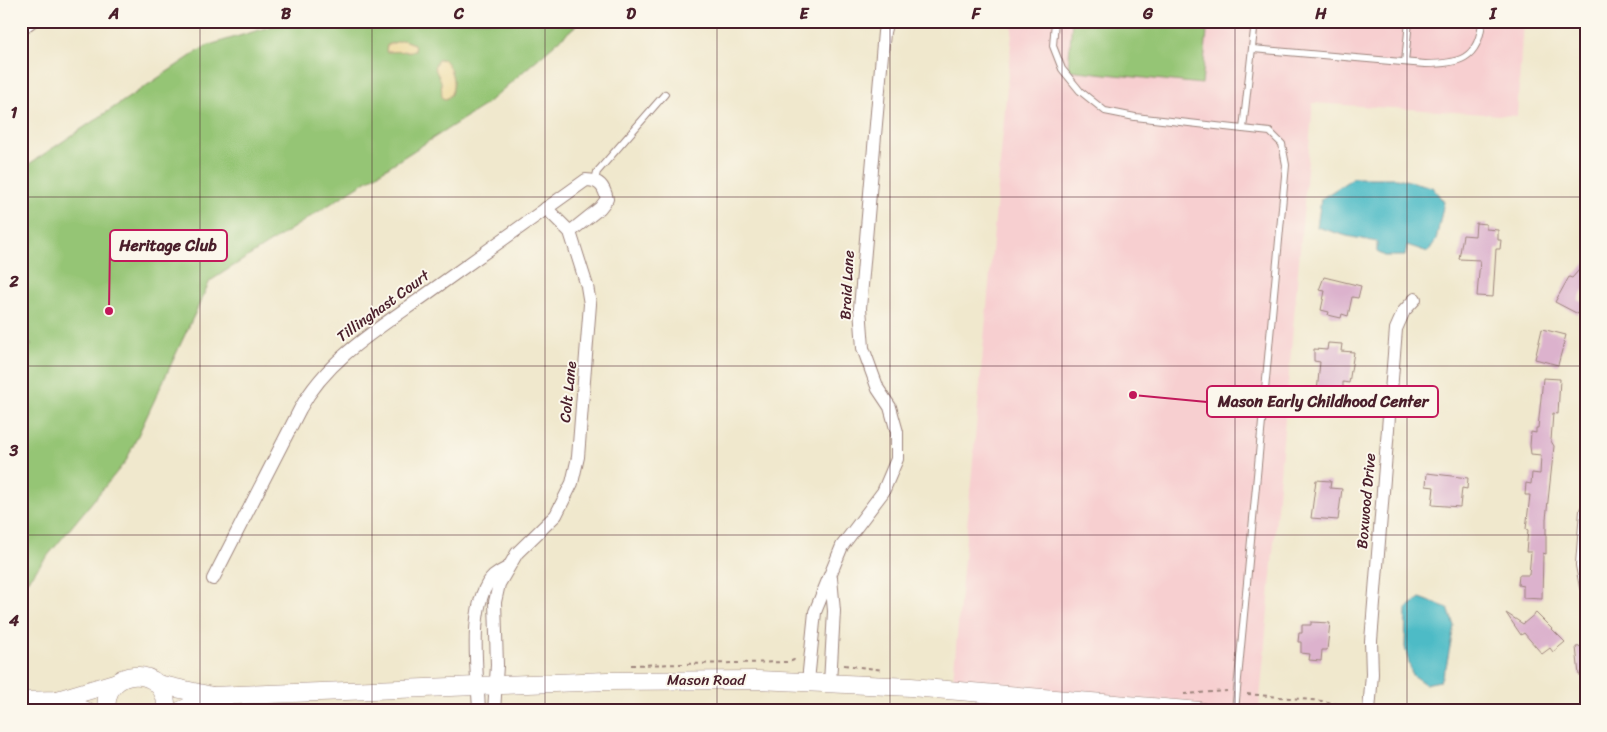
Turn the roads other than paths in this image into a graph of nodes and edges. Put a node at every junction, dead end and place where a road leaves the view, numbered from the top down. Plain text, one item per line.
1 (32, 21) edge
2 (1055, 21) edge
3 (1255, 21) edge
4 (1409, 21) edge
5 (1482, 21) edge
6 (885, 25) edge
7 (21, 29) edge
8 (1253, 49) junction
9 (1404, 62) junction
10 (665, 94) dead end
11 (1243, 129) junction
12 (595, 180) junction
13 (546, 208) junction
14 (570, 232) junction
15 (1415, 299) dead end
16 (1586, 511) edge
17 (507, 568) junction
18 (830, 576) junction
19 (213, 578) dead end
20 (1586, 588) edge
21 (808, 681) junction
22 (117, 682) junction
23 (830, 682) junction
24 (158, 684) junction
25 (496, 684) junction
26 (477, 685) junction
27 (212, 696) junction
28 (57, 700) junction
29 (21, 701) edge
30 (86, 711) edge
31 (107, 711) edge
32 (166, 711) edge
33 (180, 711) edge
34 (479, 711) edge
35 (494, 711) edge
36 (1200, 711) edge
37 (1234, 711) edge
38 (1369, 711) edge

1 - 7 street
2 - 11 lane
3 - 8 lane
4 - 9 lane
5 - 9 lane
6 - 18 street, Braid Lane
8 - 9 lane
8 - 11 lane
10 - 12 lane
11 - 37 lane
12 - 13 street, Tillinghast Court
12 - 14 street
13 - 14 street, Colt Lane
13 - 19 street, Tillinghast Court
14 - 17 street, Colt Lane
15 - 38 street, Boxwood Drive
16 - 20 street
17 - 25 street, Colt Lane
17 - 26 street, Colt Lane
18 - 21 street, Braid Lane
18 - 23 street, Braid Lane
21 - 23 main road, Mason Road
21 - 25 main road, Mason Road
22 - 24 main road, Mason Road
22 - 28 main road
22 - 31 main road
23 - 36 main road, Mason Road
24 - 27 main road, Mason Road
24 - 32 main road
25 - 26 main road, Mason Road
25 - 35 street, Colt Lane
26 - 27 main road, Mason Road
26 - 34 street, Colt Lane
27 - 33 main road, Mason Road
28 - 29 main road
28 - 30 main road

